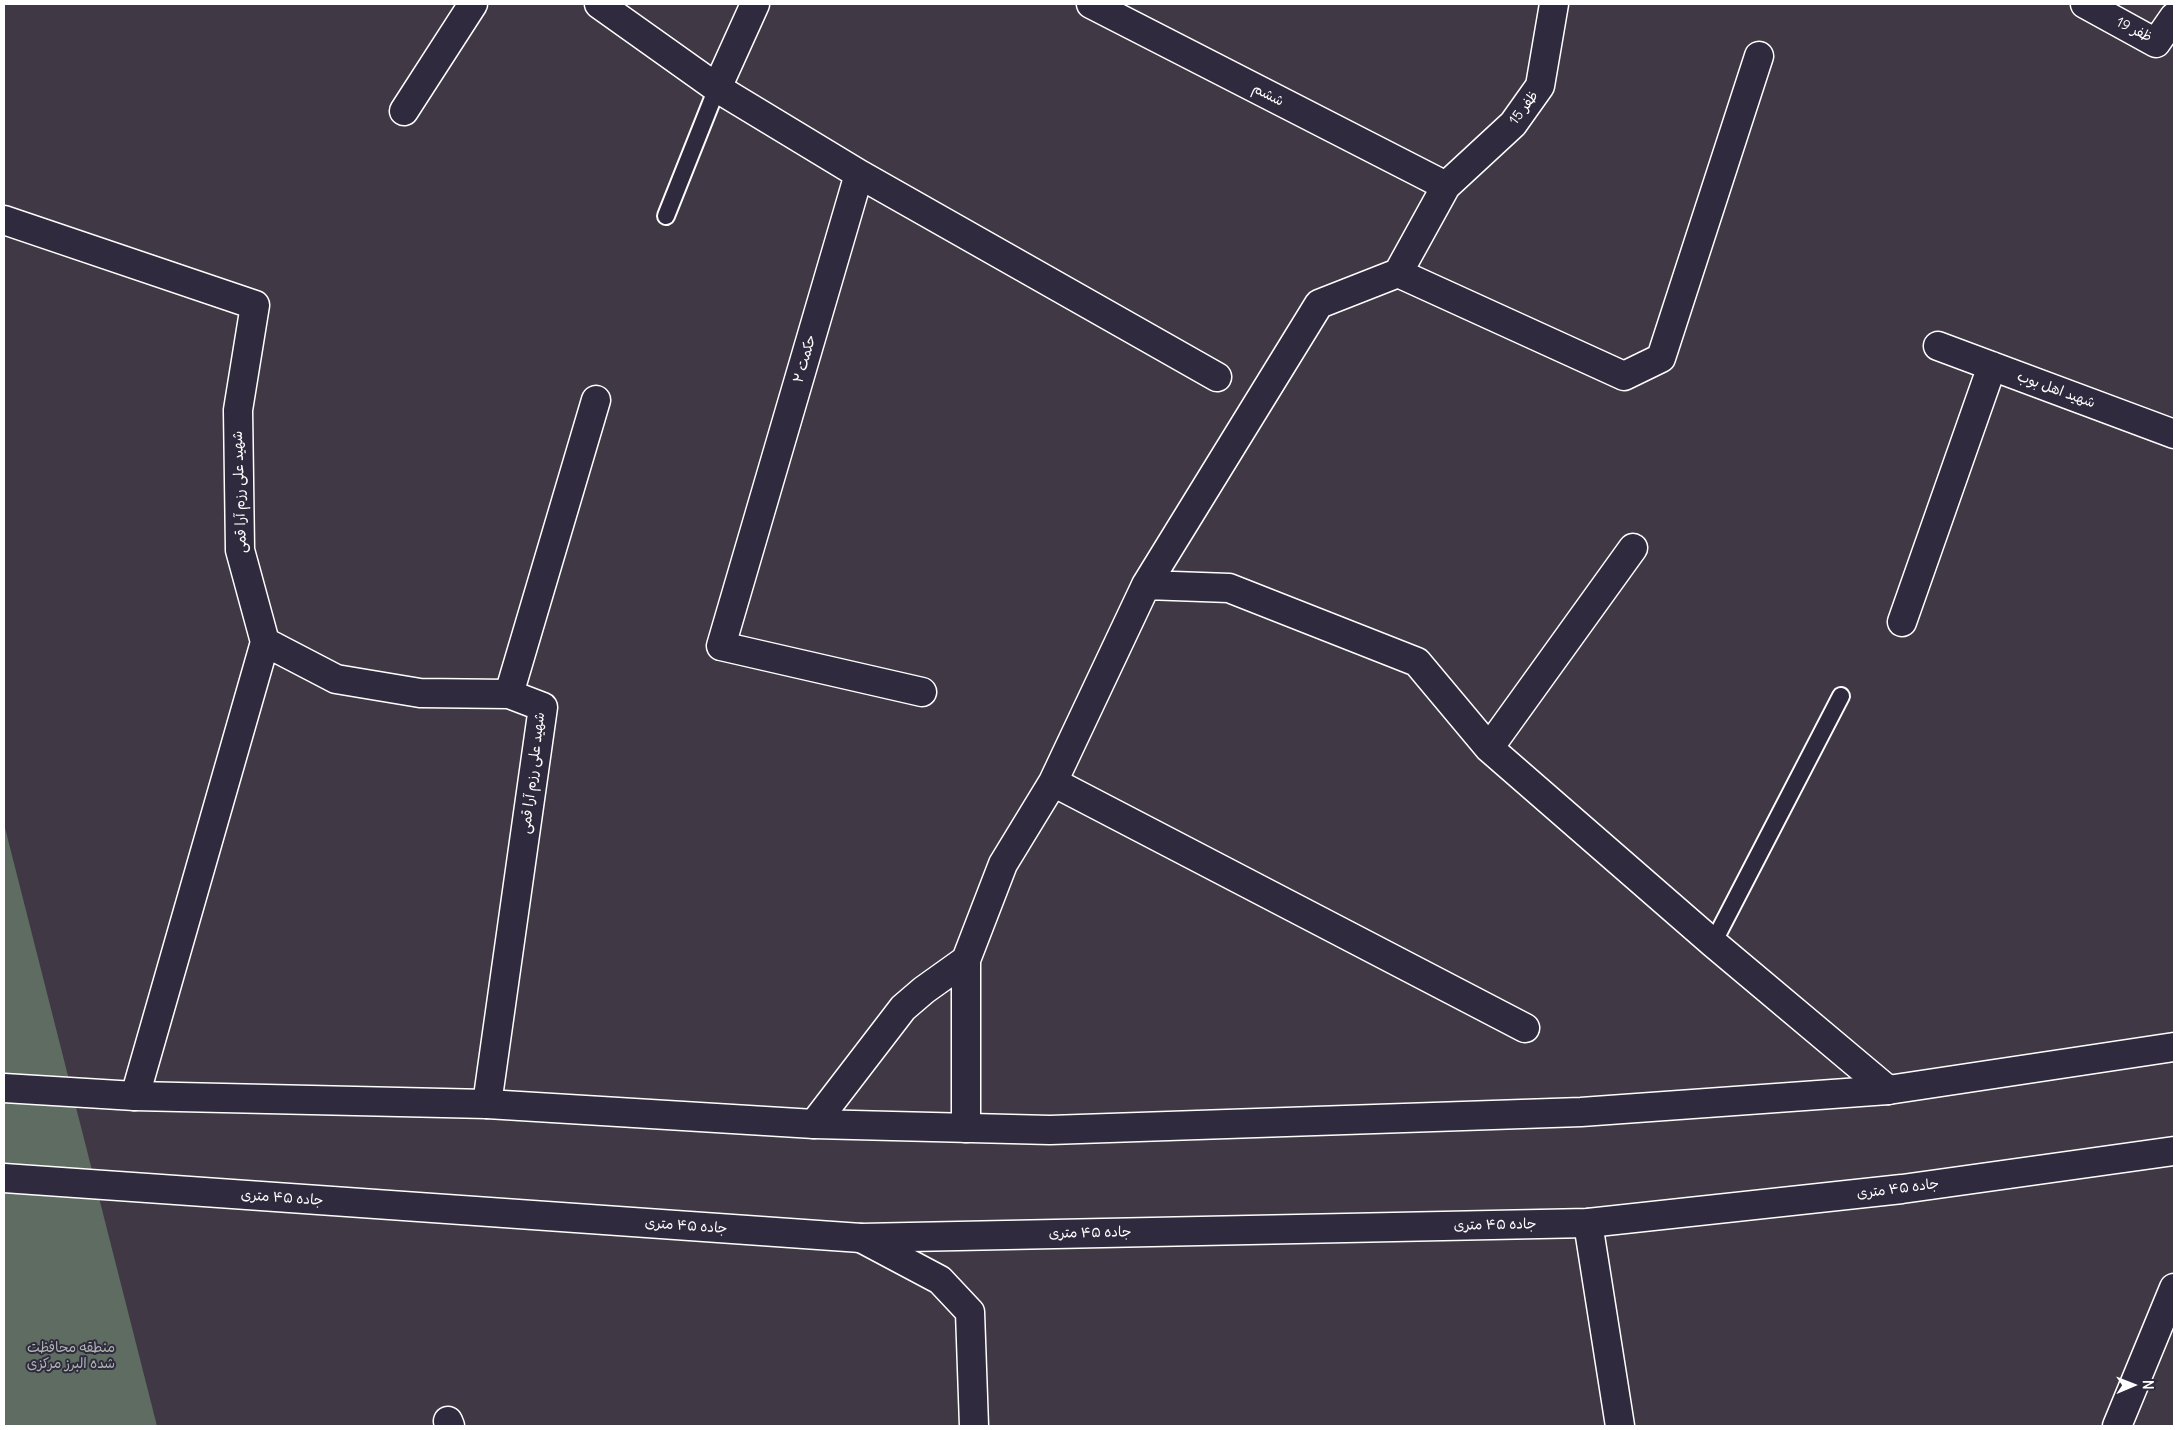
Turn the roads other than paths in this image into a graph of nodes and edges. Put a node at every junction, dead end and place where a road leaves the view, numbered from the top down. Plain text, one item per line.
1 (473, 4) edge
2 (598, 4) edge
3 (755, 4) edge
4 (1091, 4) edge
5 (1554, 4) edge
6 (2085, 4) edge
7 (2174, 17) edge
8 (1759, 56) dead end
9 (717, 88) junction
10 (404, 111) dead end
11 (859, 174) junction
12 (1446, 186) junction
13 (666, 216) dead end
14 (4, 220) edge
15 (1398, 273) junction
16 (1938, 346) dead end
17 (1992, 366) junction
18 (1217, 377) dead end
19 (596, 400) dead end
20 (2174, 434) edge
21 (1633, 548) dead end
22 (1146, 586) junction
23 (1902, 622) dead end
24 (266, 642) junction
25 (922, 692) dead end
26 (509, 694) junction
27 (1841, 696) dead end
28 (1489, 748) junction
29 (1054, 782) junction
30 (1713, 944) junction
31 (966, 960) junction
32 (1525, 1028) dead end
33 (2174, 1047) edge
34 (4, 1088) edge
35 (1888, 1090) junction
36 (136, 1096) junction
37 (487, 1104) junction
38 (814, 1124) junction
39 (966, 1128) junction
40 (2174, 1151) edge
41 (4, 1178) edge
42 (1588, 1223) junction
43 (861, 1238) junction
44 (2174, 1288) edge
45 (974, 1426) edge
46 (1620, 1426) edge
47 (2117, 1426) edge

1 - 10 street
2 - 9 street
3 - 9 street
4 - 12 street, ششم
5 - 12 street, ظفر 15
6 - 7 street, ظفر 19
8 - 15 street
9 - 11 street
9 - 13 lane
11 - 18 street
11 - 25 street, حکمت ۲
12 - 15 street, ظفر 15
14 - 24 street, شهید علی رزم آرا قمی
15 - 22 street
16 - 17 street, شهید اهل بوب
17 - 20 street, شهید اهل بوب
17 - 23 street
19 - 26 street
21 - 28 street
22 - 28 street
22 - 29 street
24 - 26 street, شهید علی رزم آرا قمی
24 - 36 street
26 - 37 street, شهید علی رزم آرا قمی
27 - 30 lane
28 - 30 street
29 - 31 street
29 - 32 street
30 - 35 street
31 - 38 street
31 - 39 street
33 - 35 street
34 - 36 street
35 - 39 street
36 - 37 street
37 - 38 street
38 - 39 street
40 - 42 street, جاده ۴۵ متری
41 - 43 street, جاده ۴۵ متری
42 - 43 street, جاده ۴۵ متری
42 - 46 street
43 - 45 street
44 - 47 street

